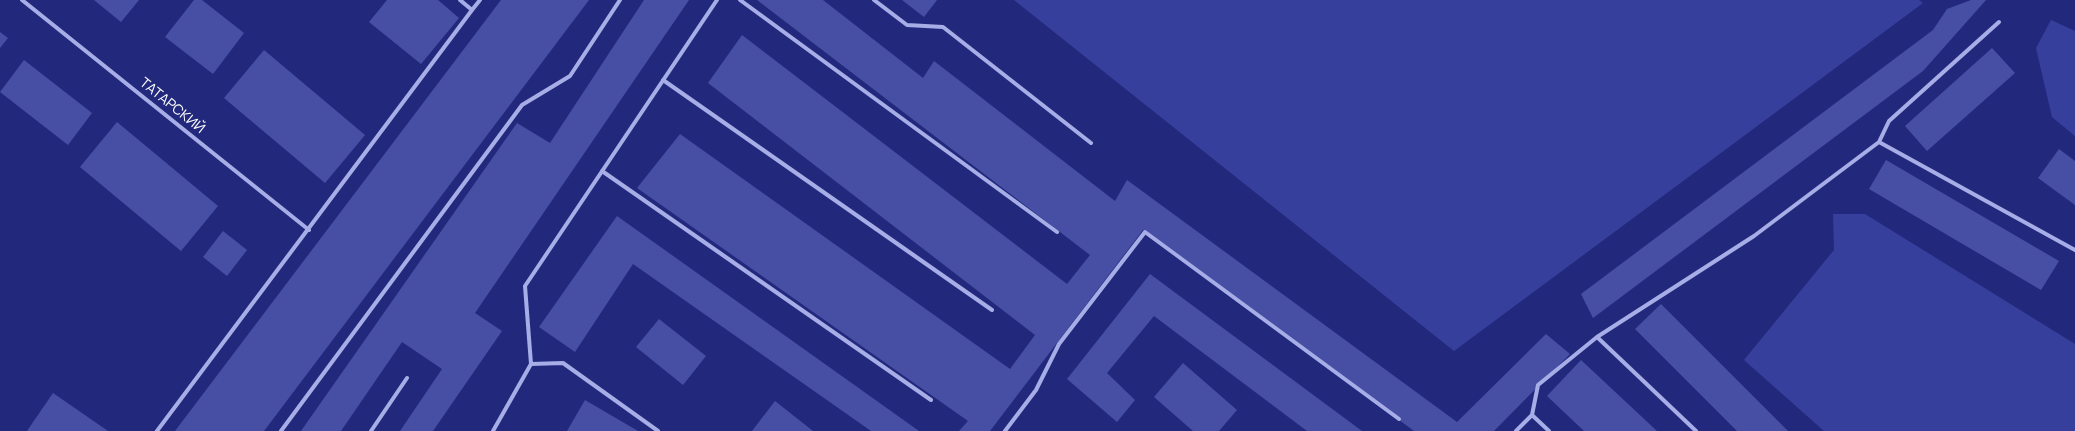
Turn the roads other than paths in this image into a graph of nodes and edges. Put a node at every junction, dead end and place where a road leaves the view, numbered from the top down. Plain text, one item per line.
1 (22, 0) edge
2 (460, 0) edge
3 (480, 0) edge
4 (620, 0) edge
5 (717, 0) edge
6 (740, 0) edge
7 (874, 0) edge
8 (472, 10) junction
9 (1999, 22) dead end
10 (663, 80) junction
11 (1880, 142) junction
12 (1091, 143) dead end
13 (602, 171) junction
14 (309, 230) junction
15 (1057, 232) dead end
16 (2075, 250) edge
17 (992, 310) dead end
18 (1597, 337) junction
19 (531, 364) junction
20 (407, 378) dead end
21 (931, 400) dead end
22 (1532, 415) junction
23 (1399, 419) dead end
24 (157, 431) edge
25 (281, 431) edge
26 (371, 431) edge
27 (494, 431) edge
28 (658, 431) edge
29 (1005, 431) edge
30 (1516, 431) edge
31 (1549, 431) edge
32 (1696, 431) edge

1 - 14 lane, ТАТАРСКИЙ
2 - 8 lane
3 - 8 lane
4 - 25 lane
5 - 10 lane
6 - 15 lane
7 - 12 lane
8 - 14 lane
9 - 11 lane
10 - 13 lane
10 - 17 lane
11 - 16 lane
11 - 18 lane
13 - 19 lane
13 - 21 lane
14 - 24 lane
18 - 22 lane
18 - 32 lane
19 - 27 lane
19 - 28 lane
20 - 26 lane
22 - 30 lane
22 - 31 lane
23 - 29 lane

